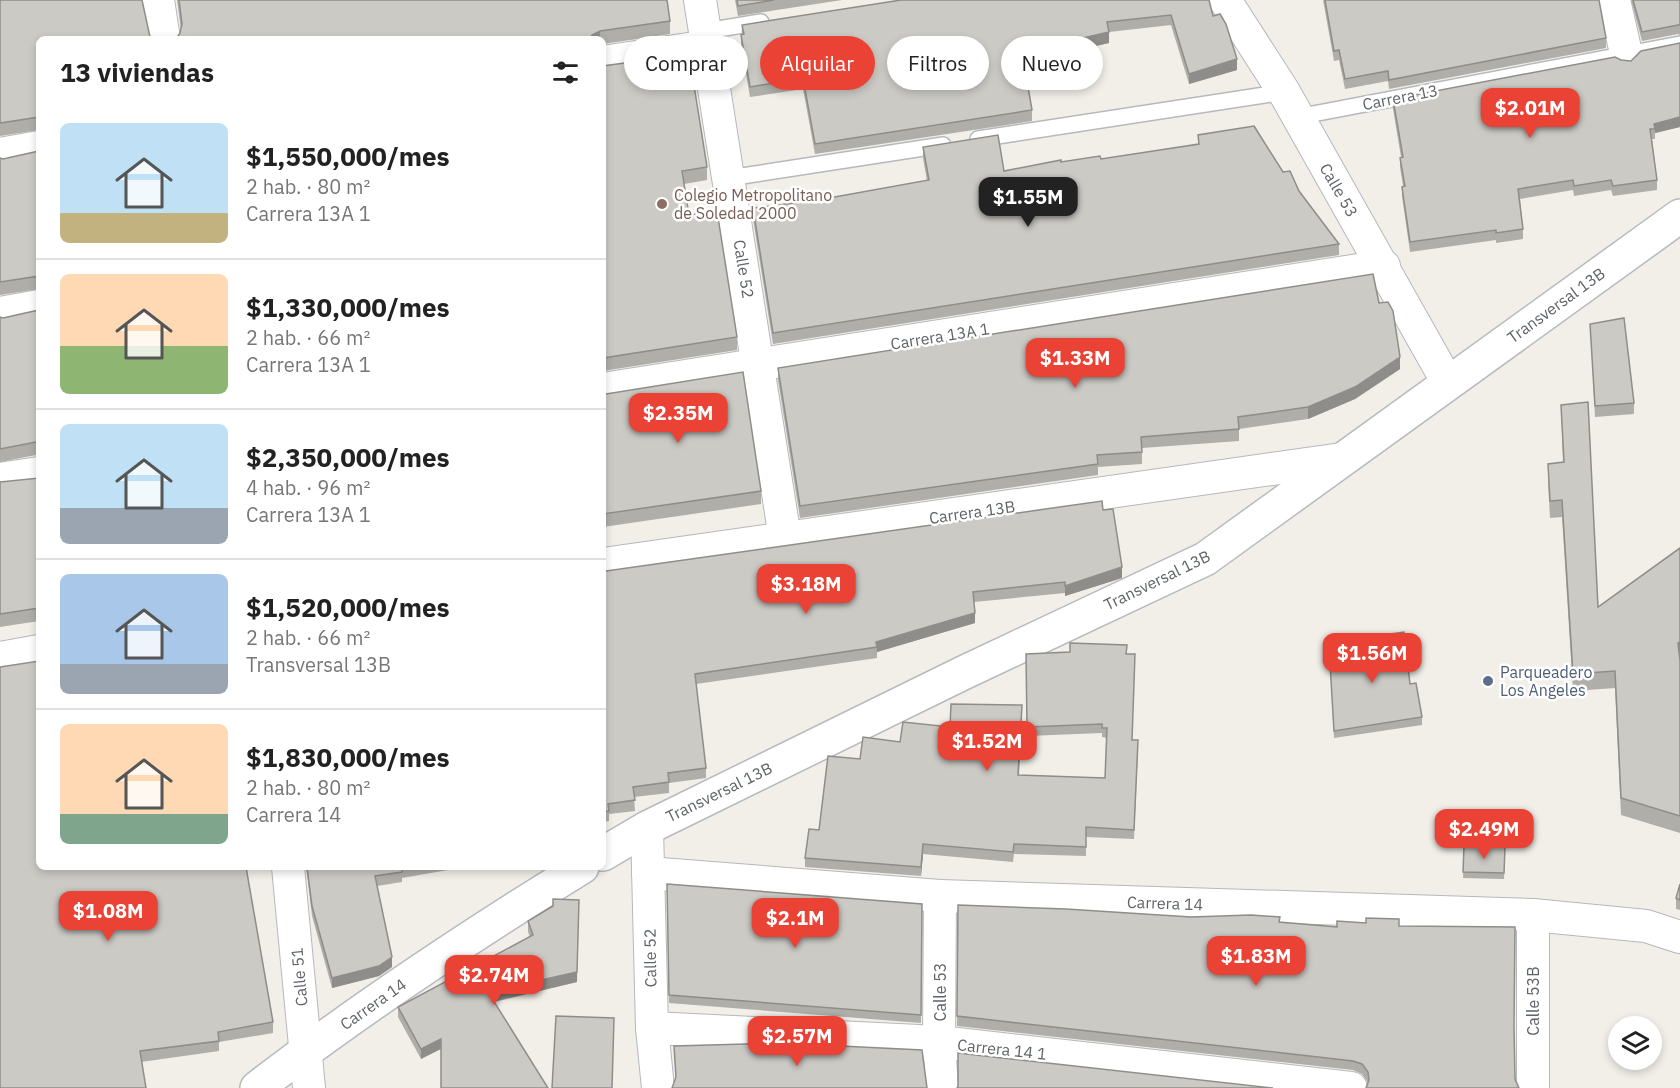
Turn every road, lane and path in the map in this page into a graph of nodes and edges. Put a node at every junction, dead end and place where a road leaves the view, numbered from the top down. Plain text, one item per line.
1 (158, 0) edge
2 (700, 0) edge
3 (1225, 0) edge
4 (1614, 0) edge
5 (777, 20) edge
6 (164, 36) edge
7 (706, 36) edge
8 (718, 36) edge
9 (1680, 44) edge
10 (1626, 53) junction
11 (624, 57) edge
12 (606, 61) edge
13 (715, 90) edge
14 (1291, 105) junction
15 (36, 148) edge
16 (0, 154) edge
17 (729, 178) junction
18 (1680, 216) edge
19 (1384, 267) junction
20 (36, 307) edge
21 (0, 313) edge
22 (760, 365) junction
23 (1448, 383) junction
24 (606, 389) edge
25 (1342, 459) junction
26 (36, 473) edge
27 (0, 479) edge
28 (785, 538) junction
29 (606, 564) edge
30 (36, 652) edge
31 (0, 658) edge
32 (647, 828) junction
33 (606, 852) edge
34 (288, 870) edge
35 (577, 870) edge
36 (648, 873) junction
37 (940, 896) junction
38 (1533, 915) junction
39 (1680, 937) edge
40 (652, 1028) junction
41 (939, 1042) junction
42 (305, 1051) junction
43 (256, 1088) edge
44 (309, 1088) edge
45 (658, 1088) edge
46 (942, 1088) edge
47 (1351, 1088) edge
48 (1533, 1088) edge

1 - 6 street
2 - 7 street, Calle 52
3 - 14 street, Calle 53
4 - 10 street
5 - 8 lane
9 - 10 lane, Carrera 13
10 - 14 lane, Carrera 13
11 - 12 street
13 - 17 street, Calle 52
14 - 17 lane, Carrera 13
14 - 19 street, Calle 53
15 - 16 street
17 - 22 street, Calle 52
18 - 23 main road, Transversal 13B
19 - 22 street, Carrera 13A 1
19 - 23 street, Calle 53
20 - 21 street
22 - 24 street, Carrera 13A 1
22 - 28 street, Calle 52
23 - 25 main road, Transversal 13B
25 - 28 street, Carrera 13B
25 - 32 main road, Transversal 13B
26 - 27 street
28 - 29 street, Carrera 13B
30 - 31 street
32 - 33 main road
32 - 36 street, Calle 52
34 - 42 street, Calle 51
35 - 42 main road, Carrera 14
36 - 37 street, Carrera 14
36 - 40 street, Calle 52
37 - 38 street, Carrera 14
37 - 41 street, Calle 53
38 - 39 street, Carrera 14
38 - 48 street, Calle 53B
40 - 41 street, Carrera 14 1
40 - 45 street, Calle 52
41 - 46 street, Calle 53
41 - 47 street, Carrera 14 1
42 - 43 main road, Carrera 14
42 - 44 street, Calle 51

